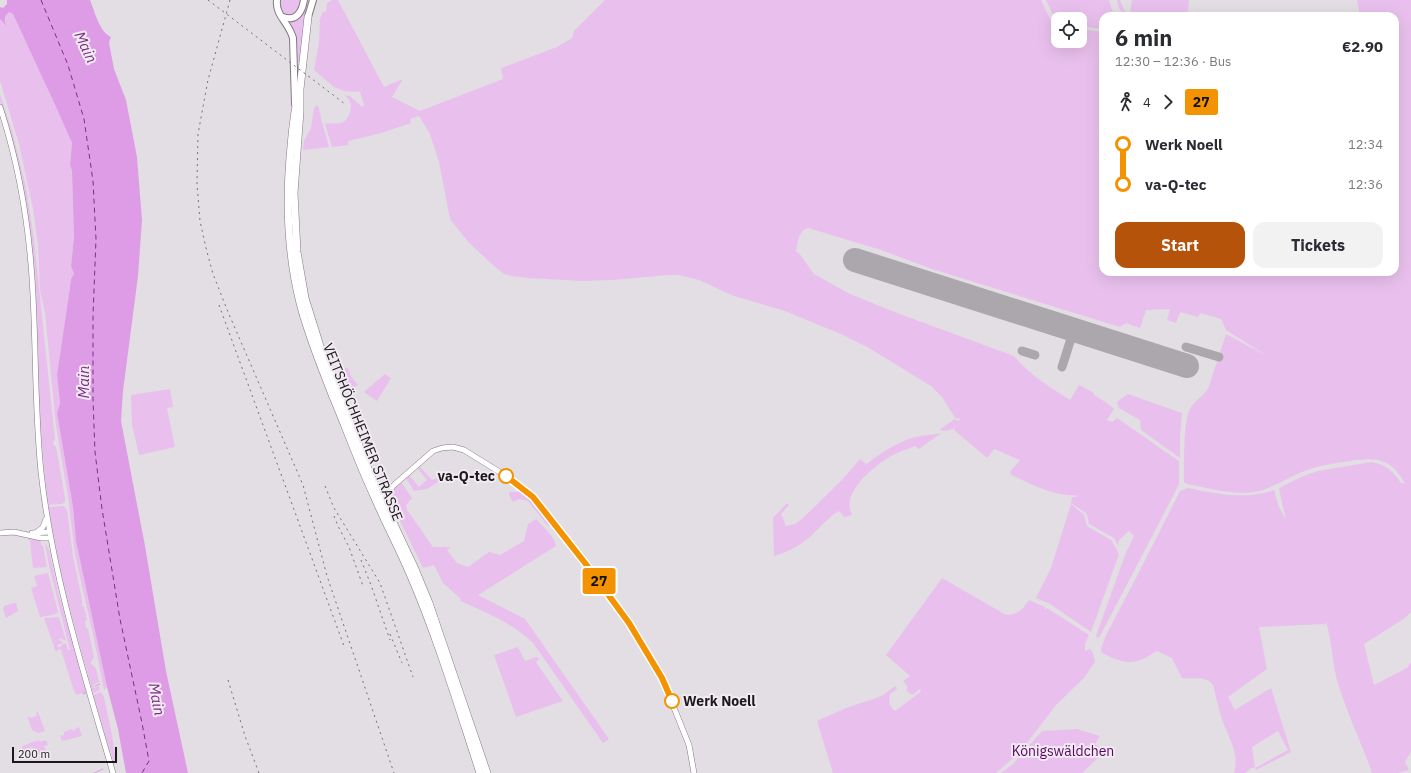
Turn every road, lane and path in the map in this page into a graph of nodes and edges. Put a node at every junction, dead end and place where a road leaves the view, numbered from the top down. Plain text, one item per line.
1 (277, 0) edge
2 (304, 0) edge
3 (309, 0) edge
4 (313, 0) edge
5 (283, 17) junction
6 (308, 17) junction
7 (300, 89) junction
8 (0, 107) edge
9 (295, 107) junction
10 (387, 494) joint
11 (47, 518) junction
12 (390, 524) junction
13 (0, 533) edge
14 (35, 533) junction
15 (26, 534) junction
16 (50, 535) junction
17 (113, 773) edge
18 (480, 773) edge
19 (487, 773) edge
20 (694, 773) edge

1 - 5 main road
2 - 5 main road
3 - 6 main road
4 - 6 main road
5 - 9 main road
6 - 7 highway, VEITSHÖCHHEIMER STRASSE
7 - 9 highway, VEITSHÖCHHEIMER STRASSE
7 - 12 highway, VEITSHÖCHHEIMER STRASSE
8 - 11 main road
9 - 12 highway, VEITSHÖCHHEIMER STRASSE
10 - 12 highway
10 - 20 main road
11 - 14 main road
11 - 16 main road
12 - 18 highway, VEITSHÖCHHEIMER STRASSE
12 - 19 highway, VEITSHÖCHHEIMER STRASSE
13 - 15 main road
14 - 15 main road
14 - 16 main road
15 - 16 main road
16 - 17 main road

